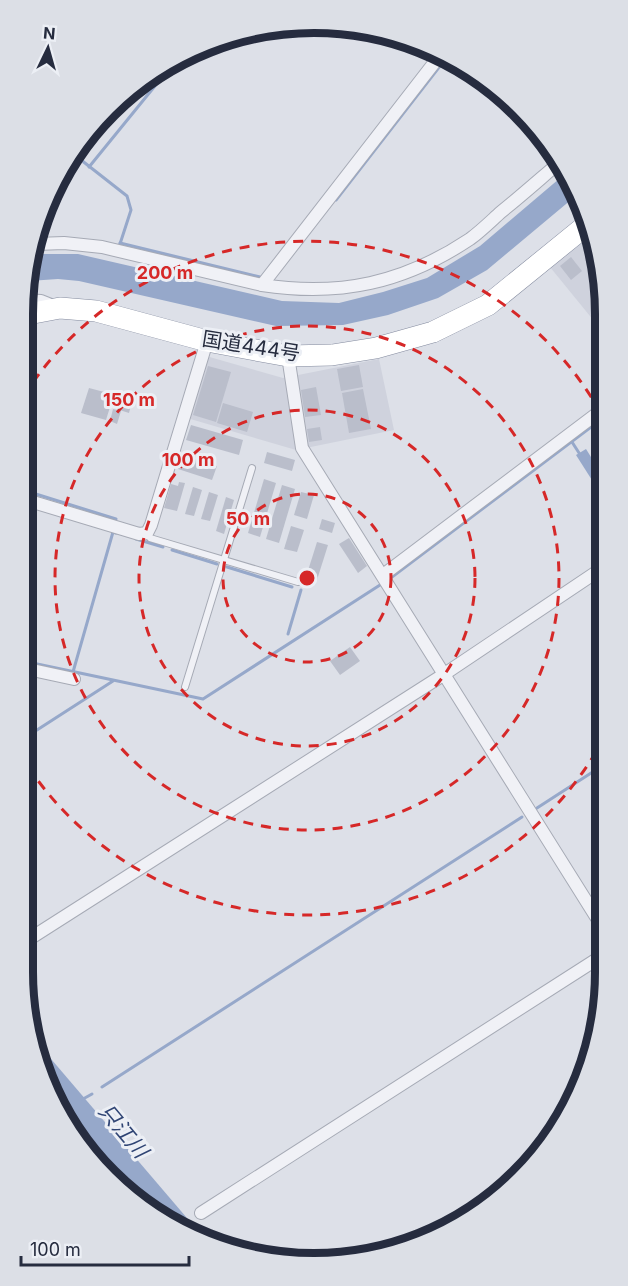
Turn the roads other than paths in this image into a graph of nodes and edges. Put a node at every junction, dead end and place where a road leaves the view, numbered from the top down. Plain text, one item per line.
1 (436, 61) edge
2 (553, 168) edge
3 (581, 229) edge
4 (42, 244) edge
5 (262, 285) junction
6 (34, 301) edge
7 (60, 308) junction
8 (33, 313) edge
9 (207, 341) junction
10 (288, 356) junction
11 (595, 415) edge
12 (252, 468) dead end
13 (33, 502) edge
14 (147, 533) junction
15 (224, 560) junction
16 (595, 573) edge
17 (382, 574) junction
18 (298, 582) dead end
19 (33, 670) edge
20 (444, 675) junction
21 (74, 679) dead end
22 (185, 687) dead end
23 (595, 916) edge
24 (33, 936) edge
25 (595, 960) edge
26 (201, 1213) dead end

1 - 5 street
2 - 5 street
3 - 10 highway, 国道444号
4 - 5 street
6 - 7 street
7 - 8 highway, 国道444号
7 - 9 highway, 国道444号
9 - 10 highway, 国道444号
9 - 14 street
10 - 17 street
11 - 17 street
12 - 15 lane
13 - 14 street
14 - 15 lane
15 - 18 lane
15 - 22 lane
16 - 20 street
17 - 20 street
19 - 21 street
20 - 23 street
20 - 24 street
25 - 26 street

